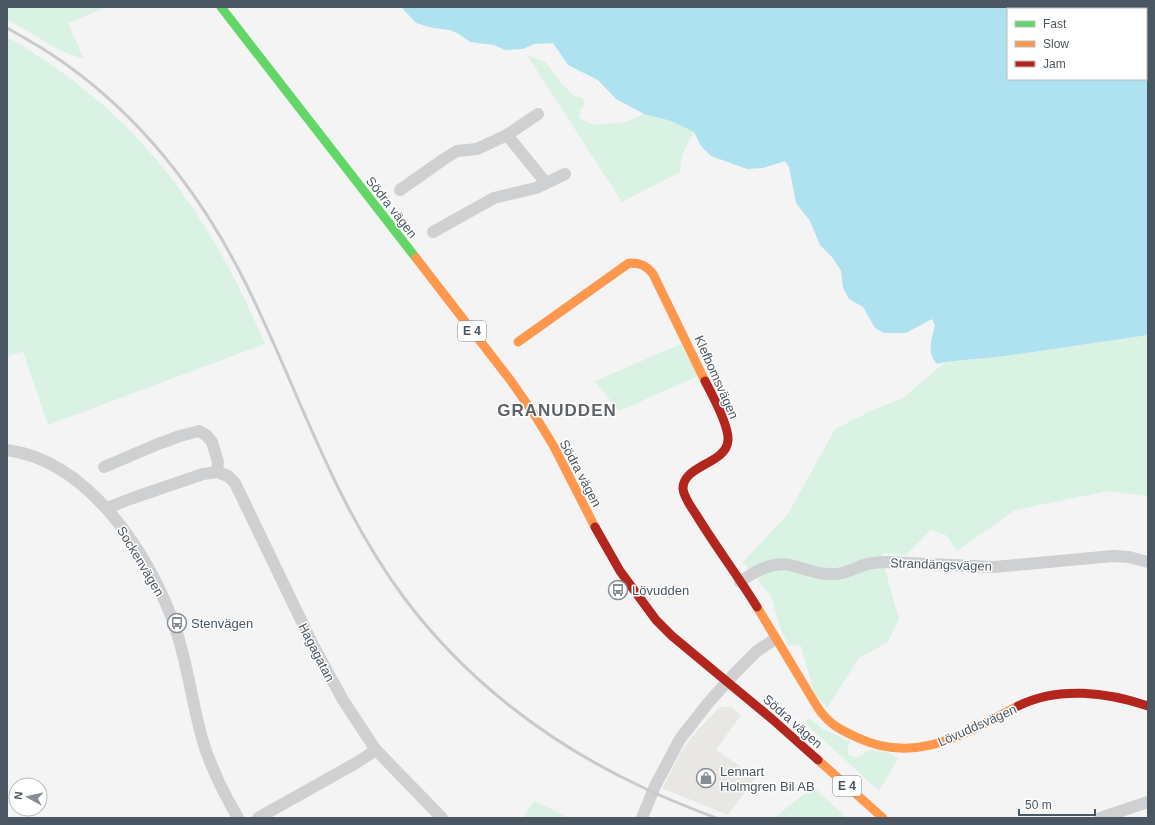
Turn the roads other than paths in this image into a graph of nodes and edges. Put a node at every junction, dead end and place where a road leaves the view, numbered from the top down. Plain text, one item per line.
1 (221, 7) edge
2 (538, 114) dead end
3 (507, 135) junction
4 (565, 174) dead end
5 (546, 183) junction
6 (400, 190) dead end
7 (433, 232) dead end
8 (518, 342) dead end
9 (7, 450) edge
10 (104, 467) dead end
11 (217, 472) junction
12 (107, 508) junction
13 (1148, 562) edge
14 (740, 582) junction
15 (775, 639) junction
16 (727, 682) junction
17 (1148, 706) edge
18 (376, 750) junction
19 (1148, 802) edge
20 (238, 818) edge
21 (258, 818) edge
22 (442, 818) edge
23 (642, 818) edge
24 (883, 818) edge
25 (1100, 818) edge

1 - 16 main road, Södra vägen / E 4
2 - 3 street
3 - 5 street
3 - 6 street
4 - 5 street
5 - 7 street
8 - 14 main road, Klefbomsvägen
9 - 12 street, Sockenvägen
10 - 11 street
11 - 12 street
11 - 18 street, Hagagatan
12 - 20 street, Sockenvägen
13 - 14 street, Strandängsvägen
14 - 15 main road, Klefbomsvägen
15 - 16 street
15 - 17 main road, Lövuddsvägen
16 - 23 street
16 - 24 main road, Södra vägen / E 4
18 - 21 street
18 - 22 street, Hagagatan
19 - 25 street

